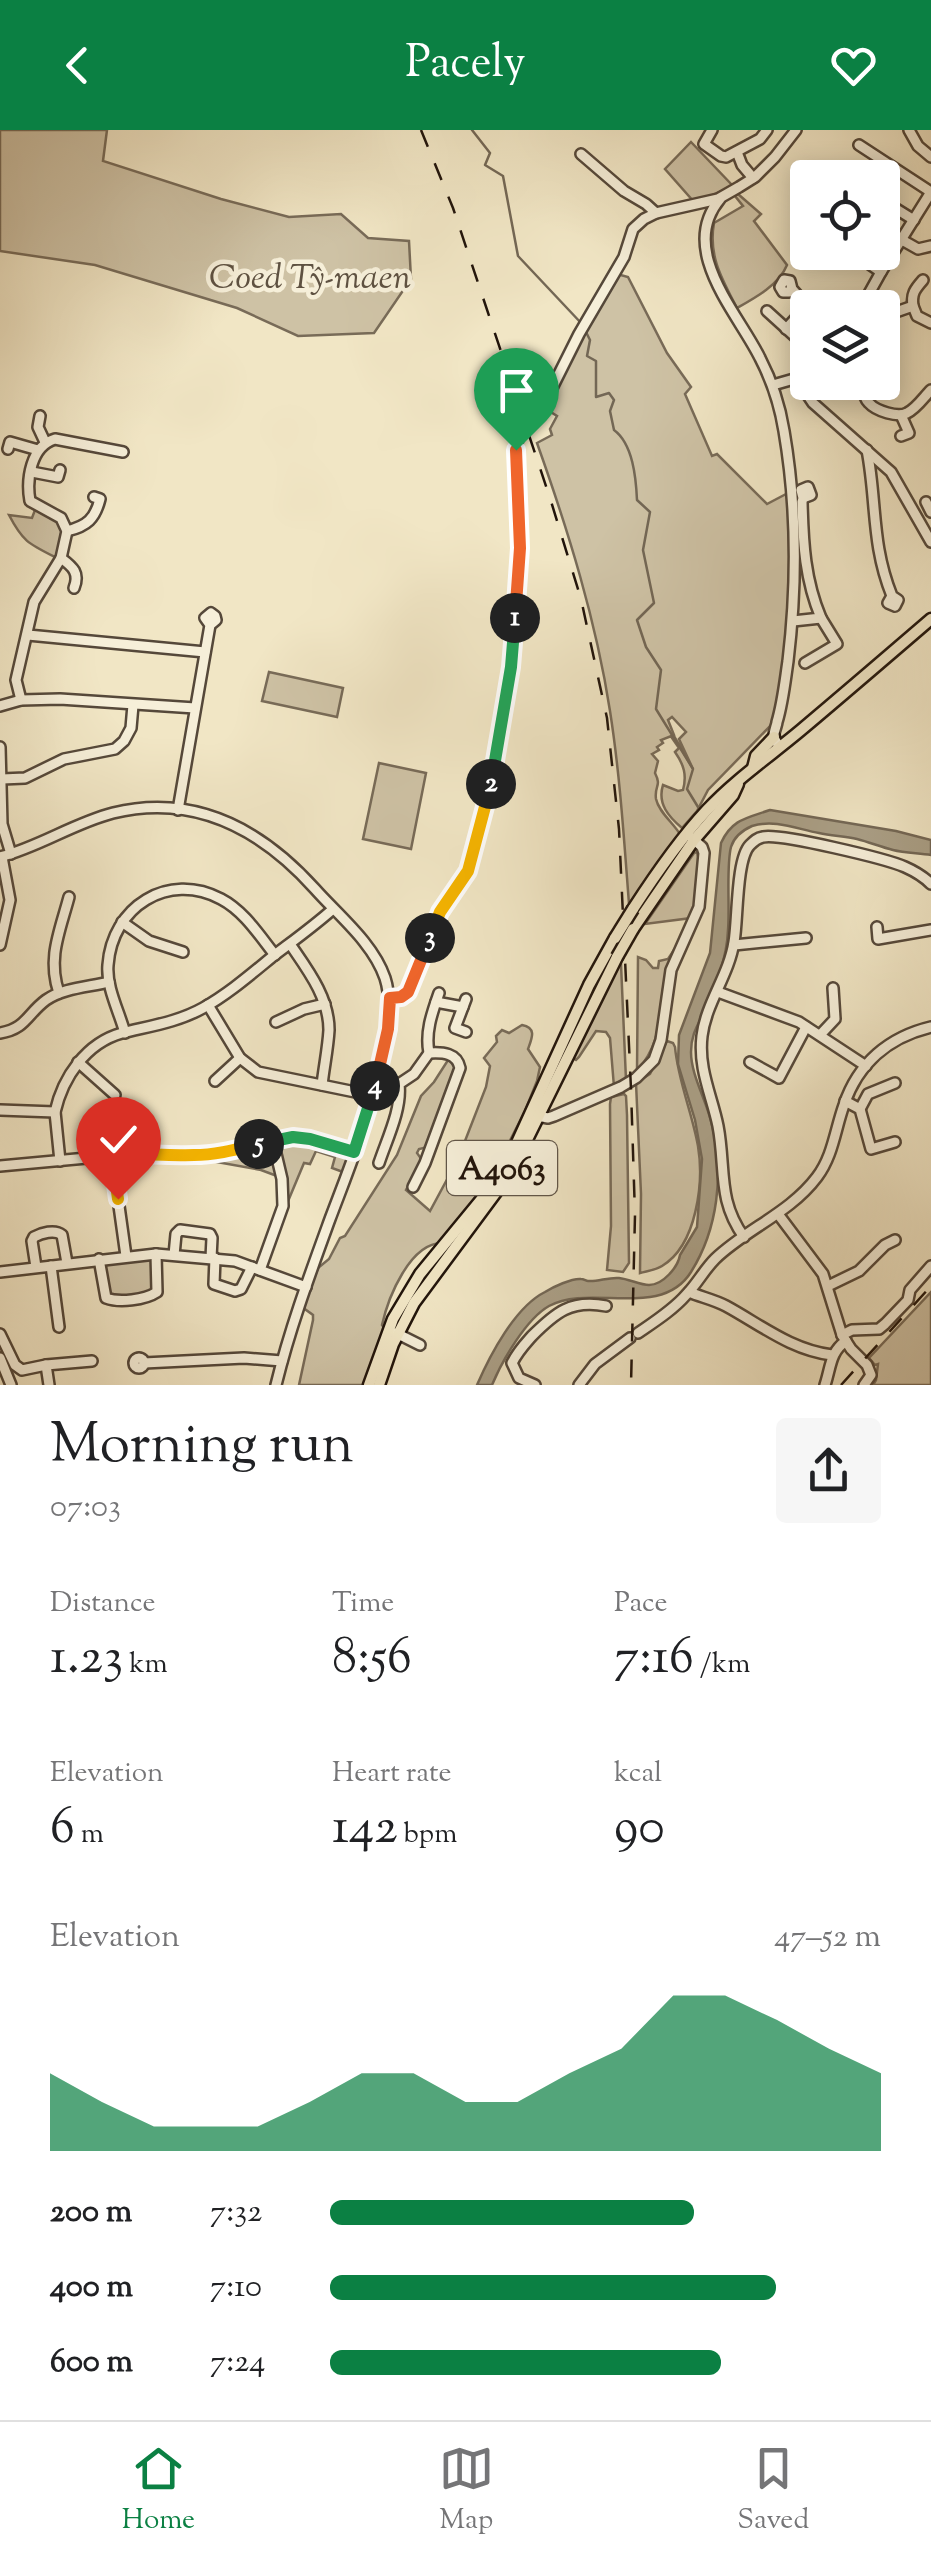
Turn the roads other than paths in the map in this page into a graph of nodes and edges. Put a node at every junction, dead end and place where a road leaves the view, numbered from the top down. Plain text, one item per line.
1 (712, 130) edge
2 (767, 130) edge
3 (796, 130) edge
4 (909, 130) edge
5 (859, 146) dead end
6 (737, 152) junction
7 (580, 154) dead end
8 (931, 158) edge
9 (754, 178) junction
10 (931, 192) edge
11 (722, 197) junction
12 (693, 206) junction
13 (900, 212) edge
14 (656, 213) junction
15 (914, 220) junction
16 (706, 225) junction
17 (902, 240) junction
18 (931, 246) edge
19 (878, 270) edge
20 (881, 272) junction
21 (923, 280) dead end
22 (870, 290) edge
23 (912, 306) junction
24 (900, 310) edge
25 (767, 311) dead end
26 (931, 323) edge
27 (790, 325) edge
28 (786, 329) junction
29 (790, 332) edge
30 (790, 380) edge
31 (773, 386) junction
32 (931, 390) edge
33 (811, 400) edge
34 (866, 400) edge
35 (902, 415) junction
36 (37, 419) dead end
37 (907, 436) dead end
38 (10, 443) dead end
39 (41, 446) junction
40 (867, 450) junction
41 (117, 454) dead end
42 (60, 470) dead end
43 (32, 472) junction
44 (804, 498) dead end
45 (100, 499) dead end
46 (926, 502) dead end
47 (931, 512) edge
48 (68, 531) junction
49 (931, 542) edge
50 (61, 558) junction
51 (79, 586) dead end
52 (892, 596) dead end
53 (821, 618) junction
54 (931, 618) edge
55 (793, 621) junction
56 (210, 625) dead end
57 (28, 635) junction
58 (205, 652) junction
59 (805, 663) dead end
60 (21, 700) junction
61 (133, 705) junction
62 (0, 706) edge
63 (195, 708) junction
64 (777, 735) junction
65 (0, 746) edge
66 (2, 779) edge
67 (178, 810) junction
68 (690, 836) junction
69 (4, 856) edge
70 (929, 881) edge
71 (69, 897) dead end
72 (334, 909) junction
73 (122, 922) junction
74 (876, 927) dead end
75 (2, 929) edge
76 (931, 930) edge
77 (806, 938) dead end
78 (290, 944) junction
79 (0, 945) edge
80 (734, 945) junction
81 (183, 952) dead end
82 (275, 955) junction
83 (109, 982) junction
84 (832, 988) dead end
85 (718, 992) junction
86 (59, 994) junction
87 (390, 998) junction
88 (325, 1004) junction
89 (208, 1005) junction
90 (276, 1022) dead end
91 (806, 1026) junction
92 (931, 1026) edge
93 (466, 1032) dead end
94 (0, 1033) edge
95 (124, 1033) junction
96 (820, 1036) junction
97 (429, 1053) junction
98 (240, 1058) junction
99 (78, 1062) junction
100 (750, 1062) dead end
101 (866, 1066) junction
102 (377, 1080) junction
103 (215, 1081) dead end
104 (895, 1083) dead end
105 (399, 1084) junction
106 (322, 1085) junction
107 (115, 1095) dead end
108 (372, 1097) junction
109 (845, 1102) junction
110 (860, 1109) junction
111 (0, 1110) edge
112 (55, 1112) junction
113 (535, 1116) junction
114 (273, 1141) junction
115 (895, 1142) dead end
116 (354, 1152) junction
117 (112, 1156) junction
118 (60, 1161) junction
119 (379, 1163) dead end
120 (0, 1166) edge
121 (413, 1188) dead end
122 (778, 1214) junction
123 (744, 1236) junction
124 (895, 1240) dead end
125 (156, 1254) junction
126 (174, 1255) junction
127 (126, 1256) junction
128 (213, 1258) junction
129 (98, 1260) junction
130 (67, 1263) junction
131 (50, 1266) junction
132 (931, 1266) edge
133 (36, 1267) junction
134 (256, 1268) junction
135 (0, 1272) edge
136 (828, 1286) junction
137 (306, 1287) junction
138 (689, 1292) junction
139 (606, 1306) dead end
140 (60, 1328) dead end
141 (394, 1332) junction
142 (0, 1334) edge
143 (844, 1338) junction
144 (420, 1345) dead end
145 (832, 1355) junction
146 (0, 1358) edge
147 (282, 1361) junction
148 (92, 1362) dead end
149 (144, 1363) dead end
150 (46, 1365) junction
151 (11, 1385) edge
152 (49, 1385) edge
153 (276, 1385) edge
154 (369, 1385) edge
155 (379, 1385) edge
156 (535, 1385) edge
157 (579, 1385) edge
158 (825, 1385) edge
159 (864, 1385) edge

1 - 6 street
2 - 6 street
3 - 9 street
4 - 8 street
5 - 10 street
6 - 9 street
7 - 14 street
9 - 11 street
10 - 15 street
11 - 12 street
11 - 16 street
12 - 14 street
12 - 16 street
13 - 15 street
14 - 87 street
15 - 17 street
16 - 31 street
17 - 18 street
17 - 20 street
19 - 20 street
20 - 22 street
21 - 23 street
23 - 24 street
23 - 26 street
25 - 28 street
27 - 28 street
28 - 29 street
30 - 31 street
31 - 55 street
32 - 35 street
33 - 40 street
34 - 35 street
35 - 37 street
36 - 39 street
38 - 39 street
39 - 41 street
39 - 43 street
40 - 49 street
40 - 52 street
42 - 43 street
43 - 48 street
44 - 53 street
45 - 48 street
46 - 47 street
48 - 50 street
50 - 51 street
50 - 57 street
53 - 55 street
53 - 59 street
54 - 64 main road, A4063
55 - 64 street
56 - 58 street
57 - 58 street
57 - 60 street
58 - 63 street
60 - 61 street
60 - 62 street
61 - 63 street
61 - 66 street
63 - 67 street
64 - 68 main road, A4063
65 - 66 street
66 - 69 street
67 - 69 street
67 - 72 street
68 - 113 main road, A4063, bridge
68 - 113 main road, A4063, bridge
68 - 113 street
69 - 75 street
70 - 80 street
71 - 86 street
72 - 78 street
72 - 87 street
73 - 81 street
73 - 82 street
73 - 83 street
74 - 76 street
75 - 79 street
77 - 80 street
78 - 82 street
78 - 88 street
80 - 85 street
82 - 89 street
83 - 86 street
83 - 95 street
84 - 96 street
85 - 91 street
85 - 123 street
86 - 94 street
87 - 102 street
88 - 90 street
88 - 106 street
89 - 95 street
89 - 98 street
91 - 96 street
91 - 100 street
92 - 101 street
93 - 97 street
95 - 99 street
96 - 101 street
97 - 105 street
97 - 121 street
98 - 103 street
98 - 106 street
99 - 107 street
99 - 112 street
101 - 109 street
102 - 105 street
102 - 108 street
104 - 110 street
105 - 119 street
106 - 108 street
108 - 116 street
109 - 110 street
109 - 122 street
110 - 115 street
111 - 112 street
112 - 118 street
113 - 141 main road, A4063
114 - 116 street
114 - 117 street
114 - 134 street
116 - 137 street
117 - 118 street
117 - 127 street
118 - 120 street
122 - 123 street
122 - 136 street
123 - 138 street
124 - 136 street
125 - 126 street
125 - 127 street
125 - 129 street
126 - 128 street
126 - 128 street
127 - 129 street
128 - 134 street
128 - 134 street
129 - 130 street
130 - 131 street
130 - 133 street
131 - 133 street
131 - 140 street
132 - 143 street
133 - 135 street
134 - 137 street
136 - 143 street
137 - 147 street
138 - 145 street
138 - 157 street
139 - 156 street
141 - 144 street
141 - 154 main road, A4063
141 - 155 main road, A4063
142 - 150 street
143 - 145 street
143 - 159 street
145 - 158 street
146 - 151 street
147 - 149 street
147 - 153 street
148 - 150 street
150 - 152 street

